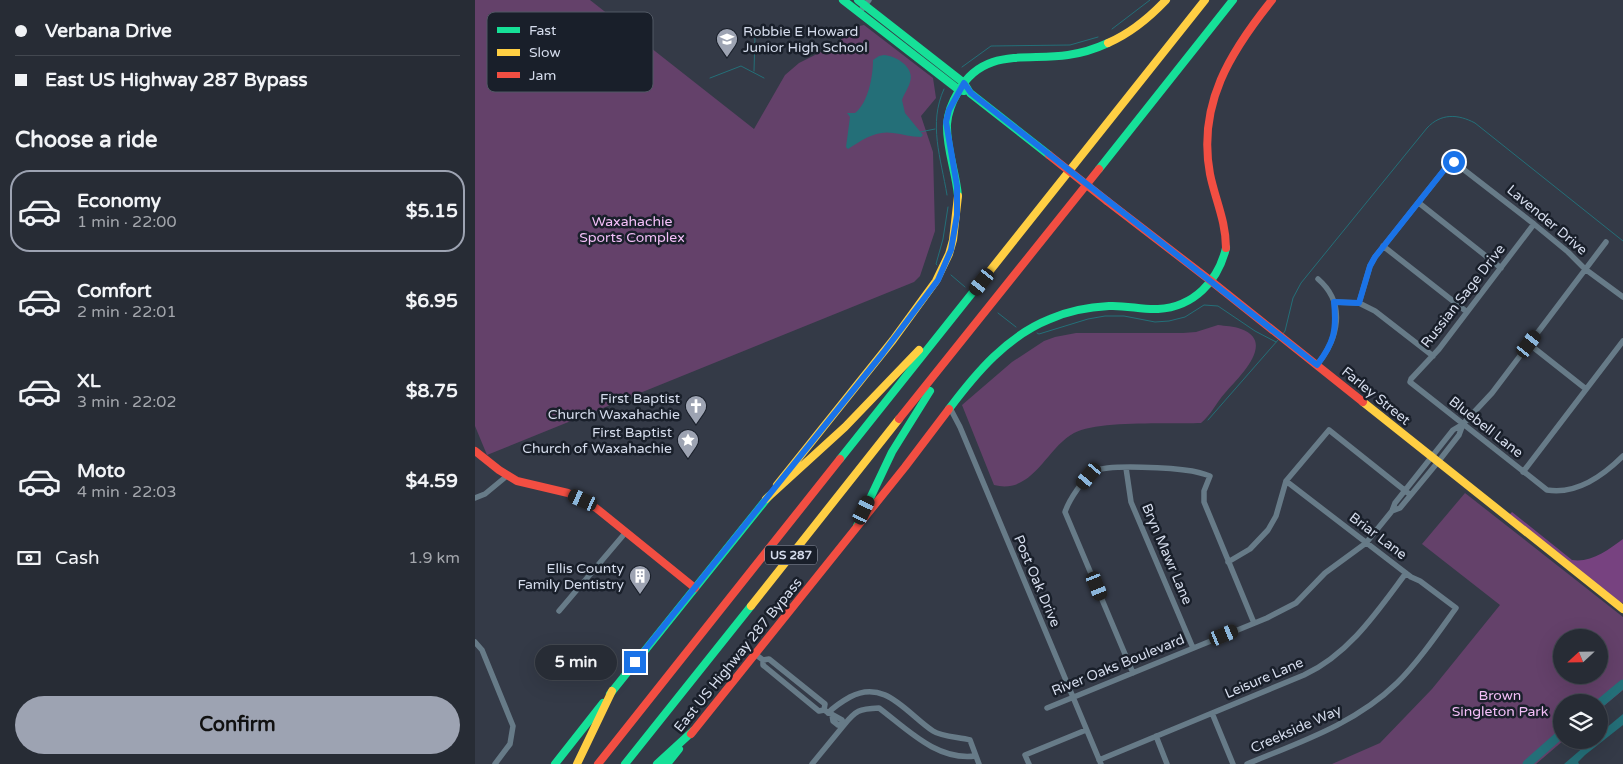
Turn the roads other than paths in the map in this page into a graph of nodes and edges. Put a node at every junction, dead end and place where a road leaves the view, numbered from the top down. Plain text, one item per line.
1 (843, 0) edge
2 (858, 0) edge
3 (1165, 0) edge
4 (1200, 0) edge
5 (1205, 0) edge
6 (1233, 0) edge
7 (1241, 0) edge
8 (1272, 0) edge
9 (867, 3) edge
10 (859, 13) junction
11 (1221, 15) junction
12 (1169, 46) junction
13 (964, 83) junction
14 (959, 90) junction
15 (971, 93) junction
16 (1419, 203) junction
17 (1534, 224) junction
18 (1606, 242) dead end
19 (1383, 246) junction
20 (1501, 268) junction
21 (1585, 269) junction
22 (1318, 279) dead end
23 (1211, 280) junction
24 (1623, 298) edge
25 (1334, 302) junction
26 (1359, 303) junction
27 (1467, 312) junction
28 (957, 313) junction
29 (1623, 341) edge
30 (1529, 344) junction
31 (958, 347) junction
32 (1433, 356) junction
33 (1317, 365) junction
34 (1410, 382) joint
35 (1586, 389) junction
36 (950, 408) junction
37 (1463, 424) junction
38 (475, 451) edge
39 (1623, 456) edge
40 (1435, 460) junction
41 (1126, 468) junction
42 (1523, 472) junction
43 (508, 475) junction
44 (1287, 481) junction
45 (1405, 490) junction
46 (1411, 496) junction
47 (475, 498) edge
48 (766, 499) junction
49 (1392, 511) junction
50 (857, 526) junction
51 (626, 532) junction
52 (1366, 543) junction
53 (1228, 562) junction
54 (1406, 573) junction
55 (695, 588) junction
56 (1457, 608) joint
57 (1623, 609) edge
58 (559, 612) dead end
59 (1253, 623) junction
60 (475, 642) edge
61 (1193, 648) junction
62 (755, 654) junction
63 (763, 660) junction
64 (1133, 673) junction
65 (612, 691) junction
66 (1072, 696) junction
67 (1047, 708) dead end
68 (828, 713) junction
69 (1212, 713) junction
70 (843, 725) junction
71 (1086, 730) junction
72 (693, 731) junction
73 (1156, 736) junction
74 (975, 756) junction
75 (1100, 762) edge
76 (495, 764) edge
77 (555, 764) edge
78 (577, 764) edge
79 (598, 764) edge
80 (625, 764) edge
81 (657, 764) edge
82 (667, 764) edge
83 (812, 764) edge
84 (979, 764) edge
85 (1029, 764) edge
86 (1167, 764) edge
87 (1233, 764) edge
88 (1247, 764) edge

1 - 10 main road
2 - 9 main road
3 - 13 main road
4 - 12 main road
5 - 12 main road, US 287
6 - 11 main road, US 287
7 - 11 main road
8 - 23 main road, East US Highway 287 Bypass
9 - 10 street
9 - 13 main road
10 - 14 main road
11 - 31 main road, US 287
12 - 28 main road, US 287
13 - 14 main road
13 - 15 main road
14 - 15 main road
14 - 48 main road
15 - 23 main road, Farley Street, bridge
16 - 17 street, Lavender Drive
16 - 19 street
16 - 20 street
17 - 20 street, Russian Sage Drive
17 - 21 street, Lavender Drive
18 - 21 street, River Oaks Boulevard
19 - 26 street
19 - 27 street
20 - 27 street, Russian Sage Drive
21 - 24 street, Lavender Drive
21 - 30 street, River Oaks Boulevard
22 - 25 street
23 - 33 main road, Farley Street
23 - 36 main road, East US Highway 287 Bypass
25 - 26 street
25 - 33 street
26 - 32 street
27 - 32 street, Russian Sage Drive
28 - 48 main road
28 - 79 main road, US 287
29 - 35 street
30 - 35 street
30 - 37 street, River Oaks Boulevard
31 - 50 main road
31 - 80 main road, US 287
32 - 34 street, Russian Sage Drive
33 - 40 main road, Farley Street
34 - 37 street, Bluebell Lane
35 - 42 street
36 - 50 main road, East US Highway 287 Bypass
36 - 66 street, Post Oak Drive
37 - 40 street, River Oaks Boulevard
37 - 42 street, Bluebell Lane
38 - 43 main road
39 - 42 street, Bluebell Lane
40 - 45 street, River Oaks Boulevard
40 - 46 street, River Oaks Boulevard
40 - 57 main road, Farley Street
41 - 53 street
41 - 61 street, Bryn Mawr Lane
41 - 64 street
43 - 47 street
43 - 51 main road
44 - 45 street
44 - 52 street, Briar Lane
44 - 53 street
45 - 46 street
45 - 49 street, River Oaks Boulevard
46 - 49 street, River Oaks Boulevard
48 - 55 main road
49 - 52 street, River Oaks Boulevard
50 - 62 main road, East US Highway 287 Bypass
51 - 55 main road
51 - 58 street
52 - 54 street, Briar Lane
52 - 59 street, River Oaks Boulevard
53 - 59 street
54 - 56 street, Briar Lane
54 - 69 street, Leisure Lane
55 - 65 main road
56 - 88 street, Creekside Way
59 - 61 street, River Oaks Boulevard
60 - 76 street
61 - 64 street, River Oaks Boulevard
62 - 63 street
62 - 72 main road, East US Highway 287 Bypass
63 - 68 street
63 - 68 street
64 - 66 street, River Oaks Boulevard
65 - 77 main road
65 - 78 main road
66 - 67 street, River Oaks Boulevard
66 - 71 street, Post Oak Drive
68 - 70 street
68 - 74 street
69 - 73 street, Leisure Lane
69 - 87 street
70 - 74 street
70 - 83 street
71 - 75 street, Post Oak Drive
71 - 85 street
72 - 81 main road
72 - 82 main road, East US Highway 287 Bypass
73 - 75 street, Leisure Lane
73 - 86 street
74 - 84 street

